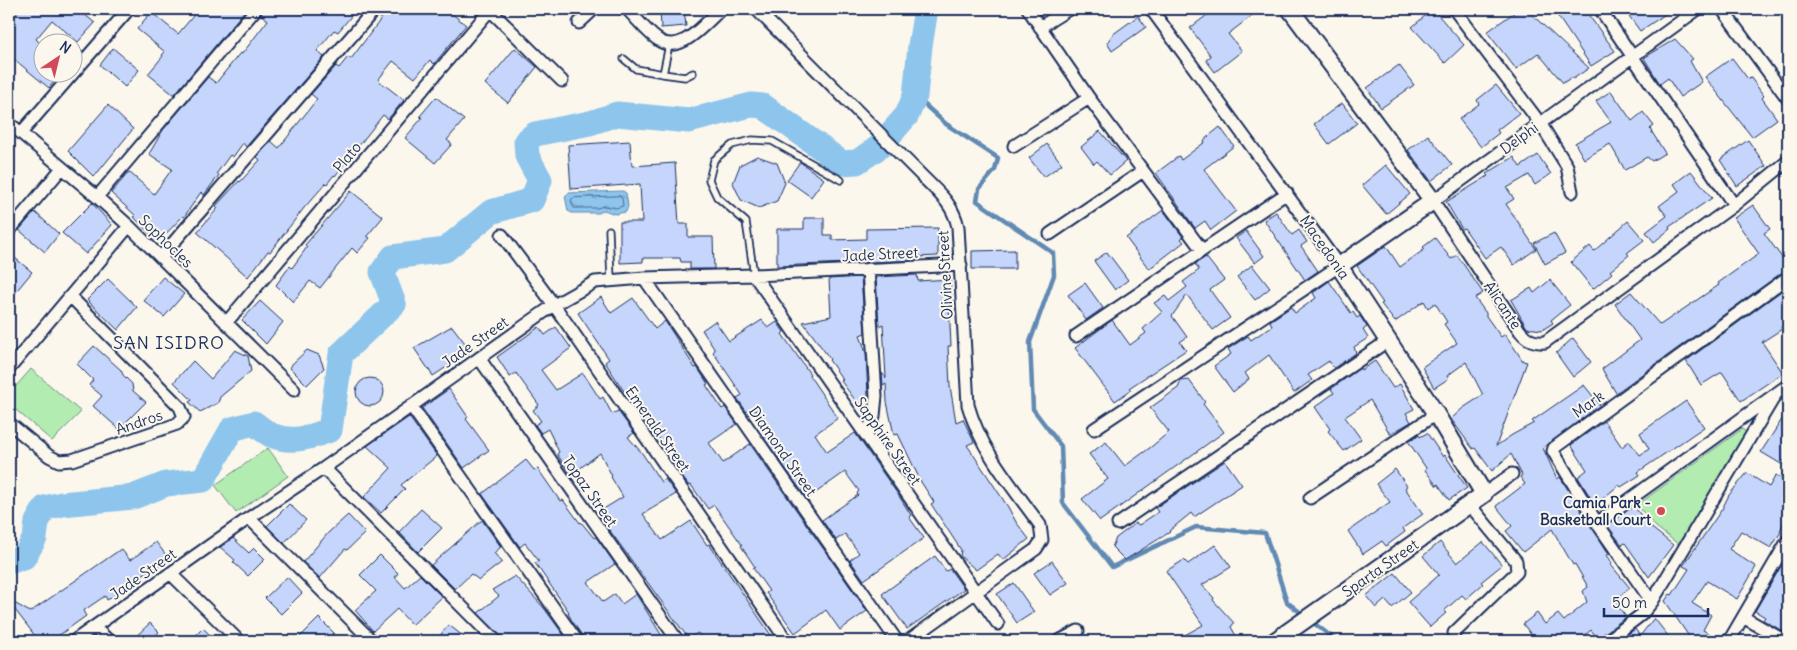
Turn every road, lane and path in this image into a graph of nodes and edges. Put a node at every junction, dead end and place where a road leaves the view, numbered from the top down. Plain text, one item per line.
1 (129, 9) edge
2 (256, 9) edge
3 (375, 9) edge
4 (490, 9) edge
5 (594, 9) edge
6 (627, 9) edge
7 (721, 9) edge
8 (756, 9) edge
9 (1028, 9) edge
10 (1069, 9) edge
11 (1151, 9) edge
12 (1290, 9) edge
13 (1454, 9) edge
14 (1600, 9) edge
15 (1698, 9) edge
16 (1722, 9) edge
17 (580, 23) dead end
18 (1040, 27) junction
19 (669, 45) junction
20 (1632, 55) junction
21 (624, 59) dead end
22 (693, 73) dead end
23 (663, 74) junction
24 (562, 81) dead end
25 (1786, 91) edge
26 (1089, 98) junction
27 (9, 123) edge
28 (1540, 123) junction
29 (21, 133) junction
30 (1014, 146) dead end
31 (1788, 161) edge
32 (62, 168) junction
33 (1144, 170) junction
34 (841, 180) dead end
35 (1572, 192) dead end
36 (1287, 193) junction
37 (97, 196) junction
38 (1433, 201) junction
39 (1734, 206) junction
40 (10, 226) edge
41 (129, 226) junction
42 (609, 230) dead end
43 (1050, 234) dead end
44 (502, 236) dead end
45 (1202, 250) junction
46 (161, 257) junction
47 (961, 265) junction
48 (1339, 266) junction
49 (868, 269) junction
50 (754, 275) junction
51 (1788, 277) edge
52 (644, 278) junction
53 (611, 280) junction
54 (70, 296) junction
55 (554, 305) junction
56 (226, 324) junction
57 (1076, 336) dead end
58 (1389, 340) junction
59 (479, 358) junction
60 (9, 369) edge
61 (1788, 385) edge
62 (294, 390) dead end
63 (1776, 394) junction
64 (411, 406) junction
65 (1436, 414) junction
66 (9, 423) edge
67 (1094, 429) dead end
68 (866, 436) junction
69 (324, 468) junction
70 (1512, 474) dead end
71 (1484, 494) junction
72 (1310, 498) dead end
73 (1469, 504) junction
74 (249, 518) junction
75 (1597, 523) junction
76 (1118, 524) dead end
77 (1788, 540) edge
78 (170, 573) junction
79 (977, 592) junction
80 (1652, 602) junction
81 (1743, 617) junction
82 (998, 624) dead end
83 (94, 627) junction
84 (1078, 631) dead end
85 (1454, 633) dead end
86 (74, 641) edge
87 (109, 641) edge
88 (239, 641) edge
89 (372, 641) edge
90 (496, 641) edge
91 (577, 641) edge
92 (678, 641) edge
93 (787, 641) edge
94 (897, 641) edge
95 (908, 641) edge
96 (1059, 641) edge
97 (1275, 641) edge
98 (1606, 641) edge
99 (1729, 641) edge
100 (1785, 641) edge

1 - 29 street
2 - 37 street
3 - 46 street
4 - 24 street
4 - 56 street, Plato
5 - 17 street
6 - 19 street
7 - 19 street
8 - 47 street, Olivine Street
9 - 18 street
10 - 18 street
11 - 36 street, Macedonia
12 - 38 street, Alicante
13 - 28 street
14 - 20 street
15 - 20 street, Delphi
16 - 25 street
18 - 26 street
19 - 23 lane
20 - 28 street, Delphi
20 - 39 street
21 - 23 lane
22 - 23 lane
26 - 30 street
26 - 33 street
27 - 29 street, Sophocles
28 - 35 street
28 - 38 street, Delphi
29 - 32 street, Sophocles
31 - 39 street, Alicante
32 - 37 street, Sophocles
32 - 40 street
33 - 43 street
33 - 45 street
34 - 50 lane
36 - 45 street
36 - 48 street, Macedonia
37 - 41 street, Sophocles
38 - 39 street, Alicante
38 - 48 street, Delphi
41 - 46 street, Sophocles
41 - 54 street
42 - 53 lane
44 - 55 street, Emerald Street
45 - 57 street
46 - 56 street, Sophocles
47 - 49 street, Jade Street
47 - 79 street, Olivine Street
48 - 58 street, Macedonia
48 - 67 street
49 - 50 street, Jade Street
49 - 68 street
50 - 52 street, Jade Street
50 - 68 street, Sapphire Street
51 - 75 street, Mark
52 - 53 street, Jade Street
52 - 94 street, Diamond Street
53 - 55 street, Jade Street
54 - 60 street
54 - 66 street, Andros
55 - 59 street, Jade Street
55 - 93 street, Emerald Street
56 - 62 street, Sophocles
58 - 65 street, Macedonia
58 - 76 street
59 - 64 street, Jade Street
59 - 92 street, Topaz Street
61 - 63 street
63 - 75 street
63 - 80 street
64 - 69 street, Jade Street
64 - 91 street
65 - 71 street, Macedonia
65 - 72 street
68 - 79 street, Sapphire Street
69 - 74 street, Jade Street
69 - 90 street
70 - 71 street
71 - 73 street, Sparta Street
73 - 85 street
73 - 97 street, Sparta Street
74 - 78 street, Jade Street
74 - 89 street
75 - 80 street, Mark
77 - 81 street
78 - 83 street, Jade Street
78 - 88 street
79 - 82 street, Sapphire Street
79 - 95 street
80 - 98 street
81 - 99 street
81 - 100 street
83 - 86 street, Jade Street
83 - 87 street
84 - 96 street

